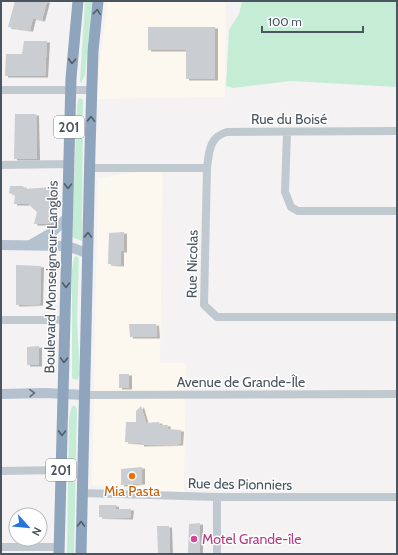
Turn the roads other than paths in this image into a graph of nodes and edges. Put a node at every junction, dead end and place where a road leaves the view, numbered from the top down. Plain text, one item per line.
1 (78, 1) edge
2 (98, 1) edge
3 (1, 90) edge
4 (71, 90) junction
5 (91, 90) junction
6 (287, 132) junction
7 (397, 132) edge
8 (68, 164) junction
9 (1, 165) edge
10 (89, 168) junction
11 (207, 168) junction
12 (397, 211) edge
13 (67, 218) junction
14 (1, 245) edge
15 (30, 245) junction
16 (67, 246) junction
17 (87, 253) junction
18 (397, 317) edge
19 (1, 320) edge
20 (65, 320) junction
21 (1, 394) edge
22 (63, 394) junction
23 (397, 394) edge
24 (84, 395) junction
25 (1, 470) edge
26 (61, 470) junction
27 (82, 493) junction
28 (217, 497) junction
29 (397, 497) edge
30 (1, 547) edge
31 (60, 550) edge
32 (81, 554) edge
33 (217, 554) edge

1 -> 4 highway, Boulevard Monseigneur-Langlois / 201
5 -> 2 highway, 201
3 - 4 street
4 - 5 street
4 - 8 highway, Boulevard Monseigneur-Langlois / 201
10 -> 5 highway, 201
6 - 7 street, Rue du Boisé
6 - 11 street, Rue du Boisé
6 - 12 street
8 - 9 street
8 -> 13 highway, Boulevard Monseigneur-Langlois / 201
10 - 11 street
17 -> 10 highway, 201
11 - 18 street, Rue Nicolas
13 - 15 main road
13 - 16 highway, Boulevard Monseigneur-Langlois / 201
14 - 15 main road
15 - 16 main road
16 - 17 main road
16 -> 20 highway, Boulevard Monseigneur-Langlois / 201
17 - 24 highway, 201
19 - 20 street
20 -> 22 highway, Boulevard Monseigneur-Langlois / 201
21 -> 22 main road
22 - 24 main road
22 -> 26 highway, Boulevard Monseigneur-Langlois / 201
23 - 24 street, Avenue de Grande-Île
24 - 27 highway, 201
25 - 26 street
26 - 31 highway, Boulevard Monseigneur-Langlois / 201
27 - 28 street, Rue des Pionniers
32 -> 27 highway, 201
28 - 29 street, Rue des Pionniers
28 - 33 street
30 - 31 street

